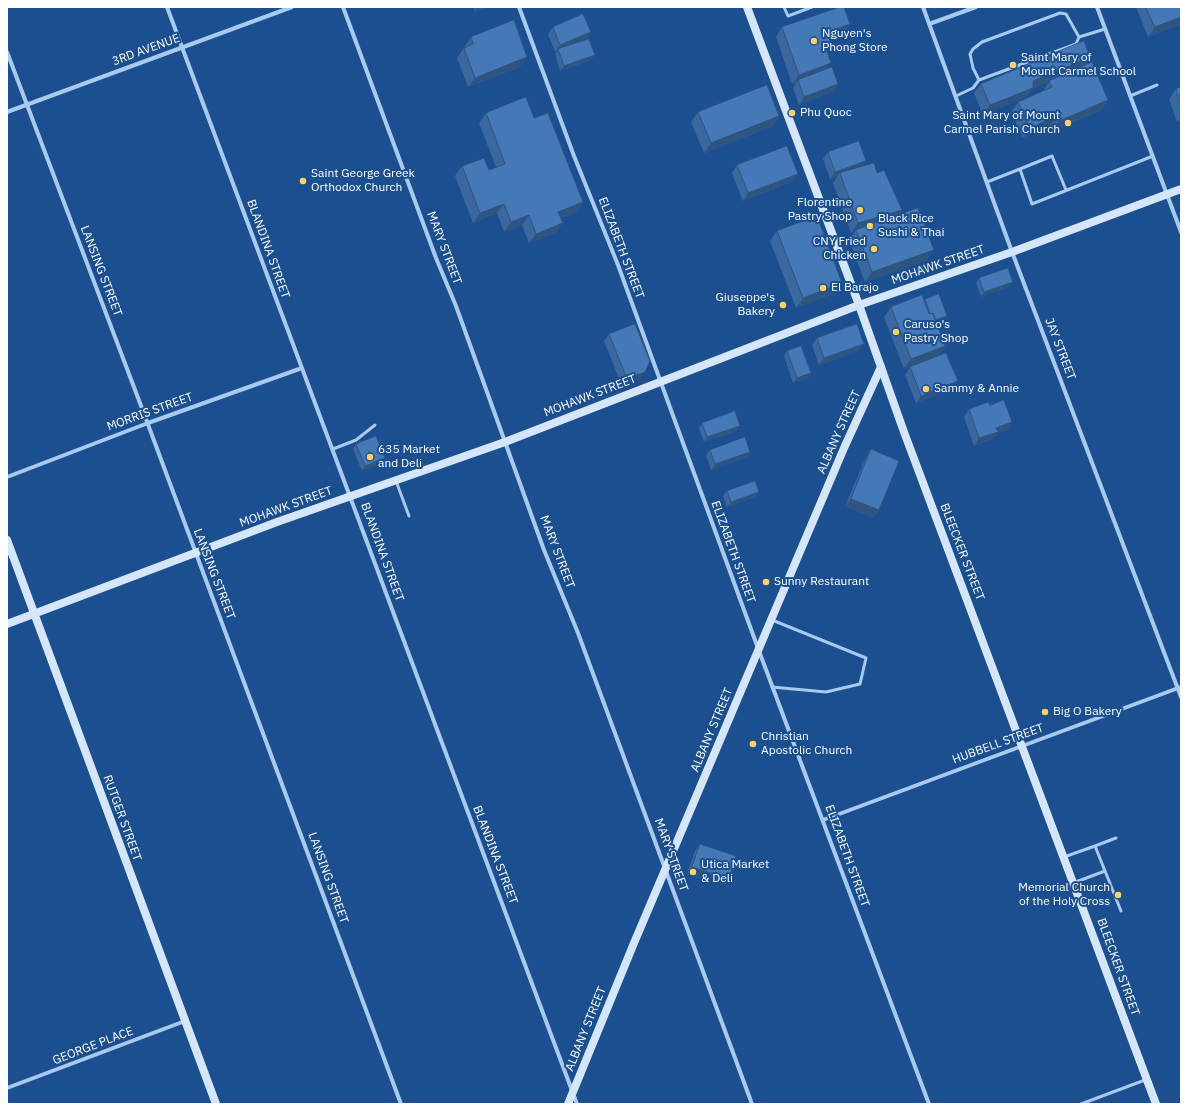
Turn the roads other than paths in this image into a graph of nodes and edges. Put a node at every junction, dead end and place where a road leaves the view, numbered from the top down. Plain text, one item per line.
1 (167, 7) edge
2 (292, 7) edge
3 (343, 7) edge
4 (519, 7) edge
5 (747, 7) edge
6 (784, 7) edge
7 (812, 7) edge
8 (923, 7) edge
9 (976, 7) edge
10 (1097, 7) edge
11 (929, 24) junction
12 (1106, 29) junction
13 (1079, 37) junction
14 (182, 48) junction
15 (7, 52) edge
16 (978, 80) junction
17 (1157, 85) dead end
18 (956, 96) junction
19 (1130, 96) junction
20 (27, 105) junction
21 (7, 112) edge
22 (1153, 156) junction
23 (1020, 169) junction
24 (987, 182) junction
25 (1181, 189) edge
26 (1066, 190) junction
27 (1167, 195) junction
28 (1181, 232) edge
29 (1012, 252) junction
30 (859, 305) junction
31 (302, 368) junction
32 (881, 368) junction
33 (659, 382) junction
34 (148, 423) junction
35 (375, 425) dead end
36 (506, 442) junction
37 (333, 449) junction
38 (7, 477) edge
39 (396, 480) junction
40 (351, 497) junction
41 (409, 516) dead end
42 (7, 540) edge
43 (196, 554) junction
44 (33, 614) junction
45 (772, 620) junction
46 (7, 624) edge
47 (759, 651) junction
48 (772, 687) junction
49 (1179, 688) edge
50 (1181, 697) edge
51 (1022, 746) junction
52 (823, 820) junction
53 (1116, 838) dead end
54 (1095, 846) junction
55 (1064, 857) junction
56 (666, 870) junction
57 (1105, 871) junction
58 (1074, 883) junction
59 (1121, 911) dead end
60 (185, 1021) junction
61 (1147, 1079) junction
62 (7, 1088) edge
63 (573, 1093) junction
64 (216, 1104) edge
65 (401, 1104) edge
66 (568, 1104) edge
67 (577, 1104) edge
68 (752, 1104) edge
69 (930, 1104) edge
70 (1081, 1104) edge
71 (1156, 1104) edge

1 - 14 street, BLANDINA STREET
2 - 14 street, 3RD AVENUE
3 - 36 street, MARY STREET
4 - 33 street, ELIZABETH STREET
5 - 30 street, BLEECKER STREET
6 - 7 lane
8 - 11 street, JAY STREET
9 - 11 street
10 - 12 street
11 - 18 street, JAY STREET
12 - 13 lane
12 - 19 street
13 - 16 lane
13 - 16 lane
14 - 20 street, 3RD AVENUE
14 - 31 street, BLANDINA STREET
15 - 20 street, LANSING STREET
16 - 18 lane
17 - 19 lane
18 - 24 street, JAY STREET
19 - 22 street
20 - 21 street, 3RD AVENUE
20 - 34 street, LANSING STREET
22 - 26 lane
22 - 27 street
23 - 24 lane
23 - 26 lane
23 - 26 lane
24 - 29 street, JAY STREET
25 - 27 street, MOHAWK STREET
27 - 28 street
27 - 29 street, MOHAWK STREET
29 - 30 street, MOHAWK STREET
29 - 49 street, JAY STREET
30 - 32 street, BLEECKER STREET
30 - 33 street, MOHAWK STREET
31 - 34 street, MORRIS STREET
31 - 37 street, BLANDINA STREET
32 - 45 street, ALBANY STREET
32 - 51 street, BLEECKER STREET
33 - 36 street, MOHAWK STREET
33 - 47 street, ELIZABETH STREET
34 - 38 street, MORRIS STREET
34 - 43 street, LANSING STREET
35 - 37 lane
36 - 39 street, MOHAWK STREET
36 - 56 street, MARY STREET
37 - 40 street, BLANDINA STREET
39 - 40 street, MOHAWK STREET
39 - 41 lane
40 - 43 street, MOHAWK STREET
40 - 63 street, BLANDINA STREET
42 - 44 street, RUTGER STREET
43 - 44 street, MOHAWK STREET
43 - 65 street, LANSING STREET
44 - 46 street, MOHAWK STREET
44 - 60 street, RUTGER STREET
45 - 47 street, ALBANY STREET
45 - 48 lane
47 - 48 street, ELIZABETH STREET
47 - 56 street, ALBANY STREET
48 - 52 street, ELIZABETH STREET
49 - 50 street, JAY STREET
49 - 51 street, HUBBELL STREET
51 - 52 street, HUBBELL STREET
51 - 55 street, BLEECKER STREET
52 - 69 street, ELIZABETH STREET
53 - 54 lane
54 - 55 lane
54 - 57 lane
55 - 58 street, BLEECKER STREET
56 - 63 street, ALBANY STREET
56 - 68 street, MARY STREET
57 - 58 lane
57 - 59 lane
58 - 61 street, BLEECKER STREET
60 - 62 street, GEORGE PLACE
60 - 64 street, RUTGER STREET
61 - 70 lane
61 - 71 street, BLEECKER STREET
63 - 66 street, ALBANY STREET
63 - 67 street, BLANDINA STREET

